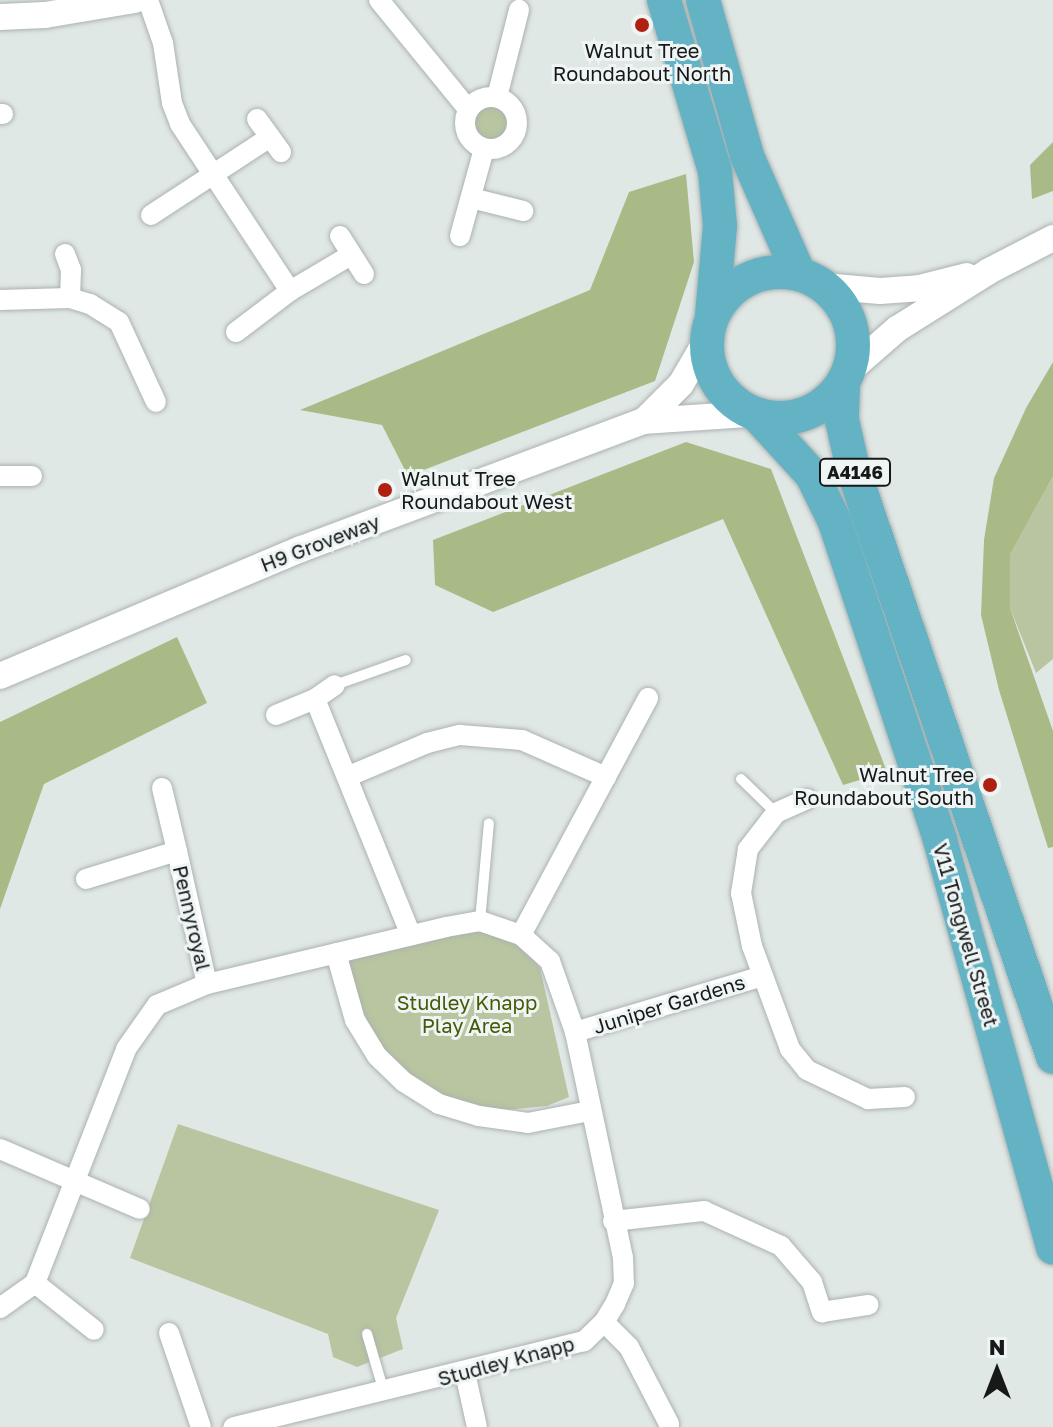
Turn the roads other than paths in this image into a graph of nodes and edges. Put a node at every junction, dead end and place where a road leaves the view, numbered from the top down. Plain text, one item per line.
1 (135, 0) edge
2 (148, 0) edge
3 (379, 0) edge
4 (664, 0) edge
5 (703, 0) edge
6 (519, 10) dead end
7 (0, 17) edge
8 (497, 97) junction
9 (468, 109) junction
10 (257, 119) dead end
11 (484, 149) junction
12 (212, 172) junction
13 (471, 198) junction
14 (523, 211) dead end
15 (151, 215) dead end
16 (340, 236) dead end
17 (460, 236) dead end
18 (1053, 238) edge
19 (65, 254) dead end
20 (351, 255) junction
21 (989, 271) junction
22 (364, 274) dead end
23 (812, 280) junction
24 (290, 291) junction
25 (70, 298) junction
26 (0, 300) edge
27 (708, 329) junction
28 (236, 332) dead end
29 (846, 377) junction
30 (156, 402) dead end
31 (754, 415) junction
32 (644, 421) junction
33 (0, 476) edge
34 (32, 476) dead end
35 (406, 660) dead end
36 (0, 676) edge
37 (335, 685) joint
38 (648, 698) dead end
39 (315, 699) junction
40 (276, 715) dead end
41 (349, 776) junction
42 (606, 777) junction
43 (741, 779) dead end
44 (162, 788) dead end
45 (807, 799) dead end
46 (776, 813) junction
47 (489, 823) dead end
48 (177, 851) junction
49 (86, 879) dead end
50 (480, 921) junction
51 (411, 935) junction
52 (521, 935) junction
53 (336, 953) junction
54 (763, 976) junction
55 (207, 984) junction
56 (575, 1032) junction
57 (1053, 1057) edge
58 (905, 1097) dead end
59 (590, 1111) junction
60 (0, 1149) edge
61 (74, 1182) junction
62 (140, 1209) dead end
63 (613, 1221) junction
64 (1053, 1248) edge
65 (35, 1283) junction
66 (868, 1305) dead end
67 (0, 1308) edge
68 (604, 1322) junction
69 (94, 1330) dead end
70 (169, 1333) dead end
71 (367, 1334) dead end
72 (465, 1373) junction
73 (384, 1392) junction
74 (303, 1419) edge
75 (669, 1424) dead end
76 (201, 1427) edge
77 (233, 1427) edge
78 (477, 1427) edge

1 - 7 street
2 - 12 street
3 - 9 street
4 - 27 highway, A4146
5 - 23 highway, A4146
6 - 8 street
8 - 9 street
8 - 11 street
9 - 11 street
10 - 12 street
11 - 13 street
12 - 15 street
12 - 24 street
13 - 14 street
13 - 17 street
16 - 20 street
18 - 21 street
19 - 25 street
20 - 22 street
20 - 24 street
21 - 23 street
21 - 29 street
23 - 27 highway
23 - 29 highway, A4146
24 - 28 street
25 - 26 street
25 - 30 street
27 - 31 highway, A4146
27 - 32 street, H9 Groveway
29 - 31 highway
29 - 57 highway, V11 Tongwell Street / A4146
31 - 32 street, H9 Groveway
31 - 64 highway, V11 Tongwell Street / A4146
32 - 36 street, H9 Groveway
33 - 34 street
35 - 37 lane
37 - 39 street
38 - 42 street
39 - 40 street
39 - 41 street
41 - 42 street
41 - 51 street
42 - 52 street
43 - 46 lane
44 - 48 street
45 - 46 street, Juniper Gardens
46 - 54 street, Juniper Gardens
47 - 50 lane
48 - 49 street, Pennyroyal
48 - 55 street, Pennyroyal
50 - 51 street
50 - 52 street, Studley Knapp
51 - 53 street
52 - 56 street, Studley Knapp
53 - 55 street
53 - 59 street
54 - 56 street, Juniper Gardens
54 - 58 street, Juniper Gardens
55 - 61 street
56 - 59 street, Studley Knapp
59 - 63 street, Studley Knapp
60 - 61 street
61 - 62 street
61 - 65 street
63 - 66 street
63 - 68 street, Studley Knapp
65 - 67 street
65 - 69 street
68 - 72 street, Studley Knapp
68 - 75 street
70 - 76 street
71 - 73 lane
72 - 73 street, Studley Knapp
72 - 78 street
73 - 74 street, Studley Knapp
74 - 77 street, Studley Knapp

